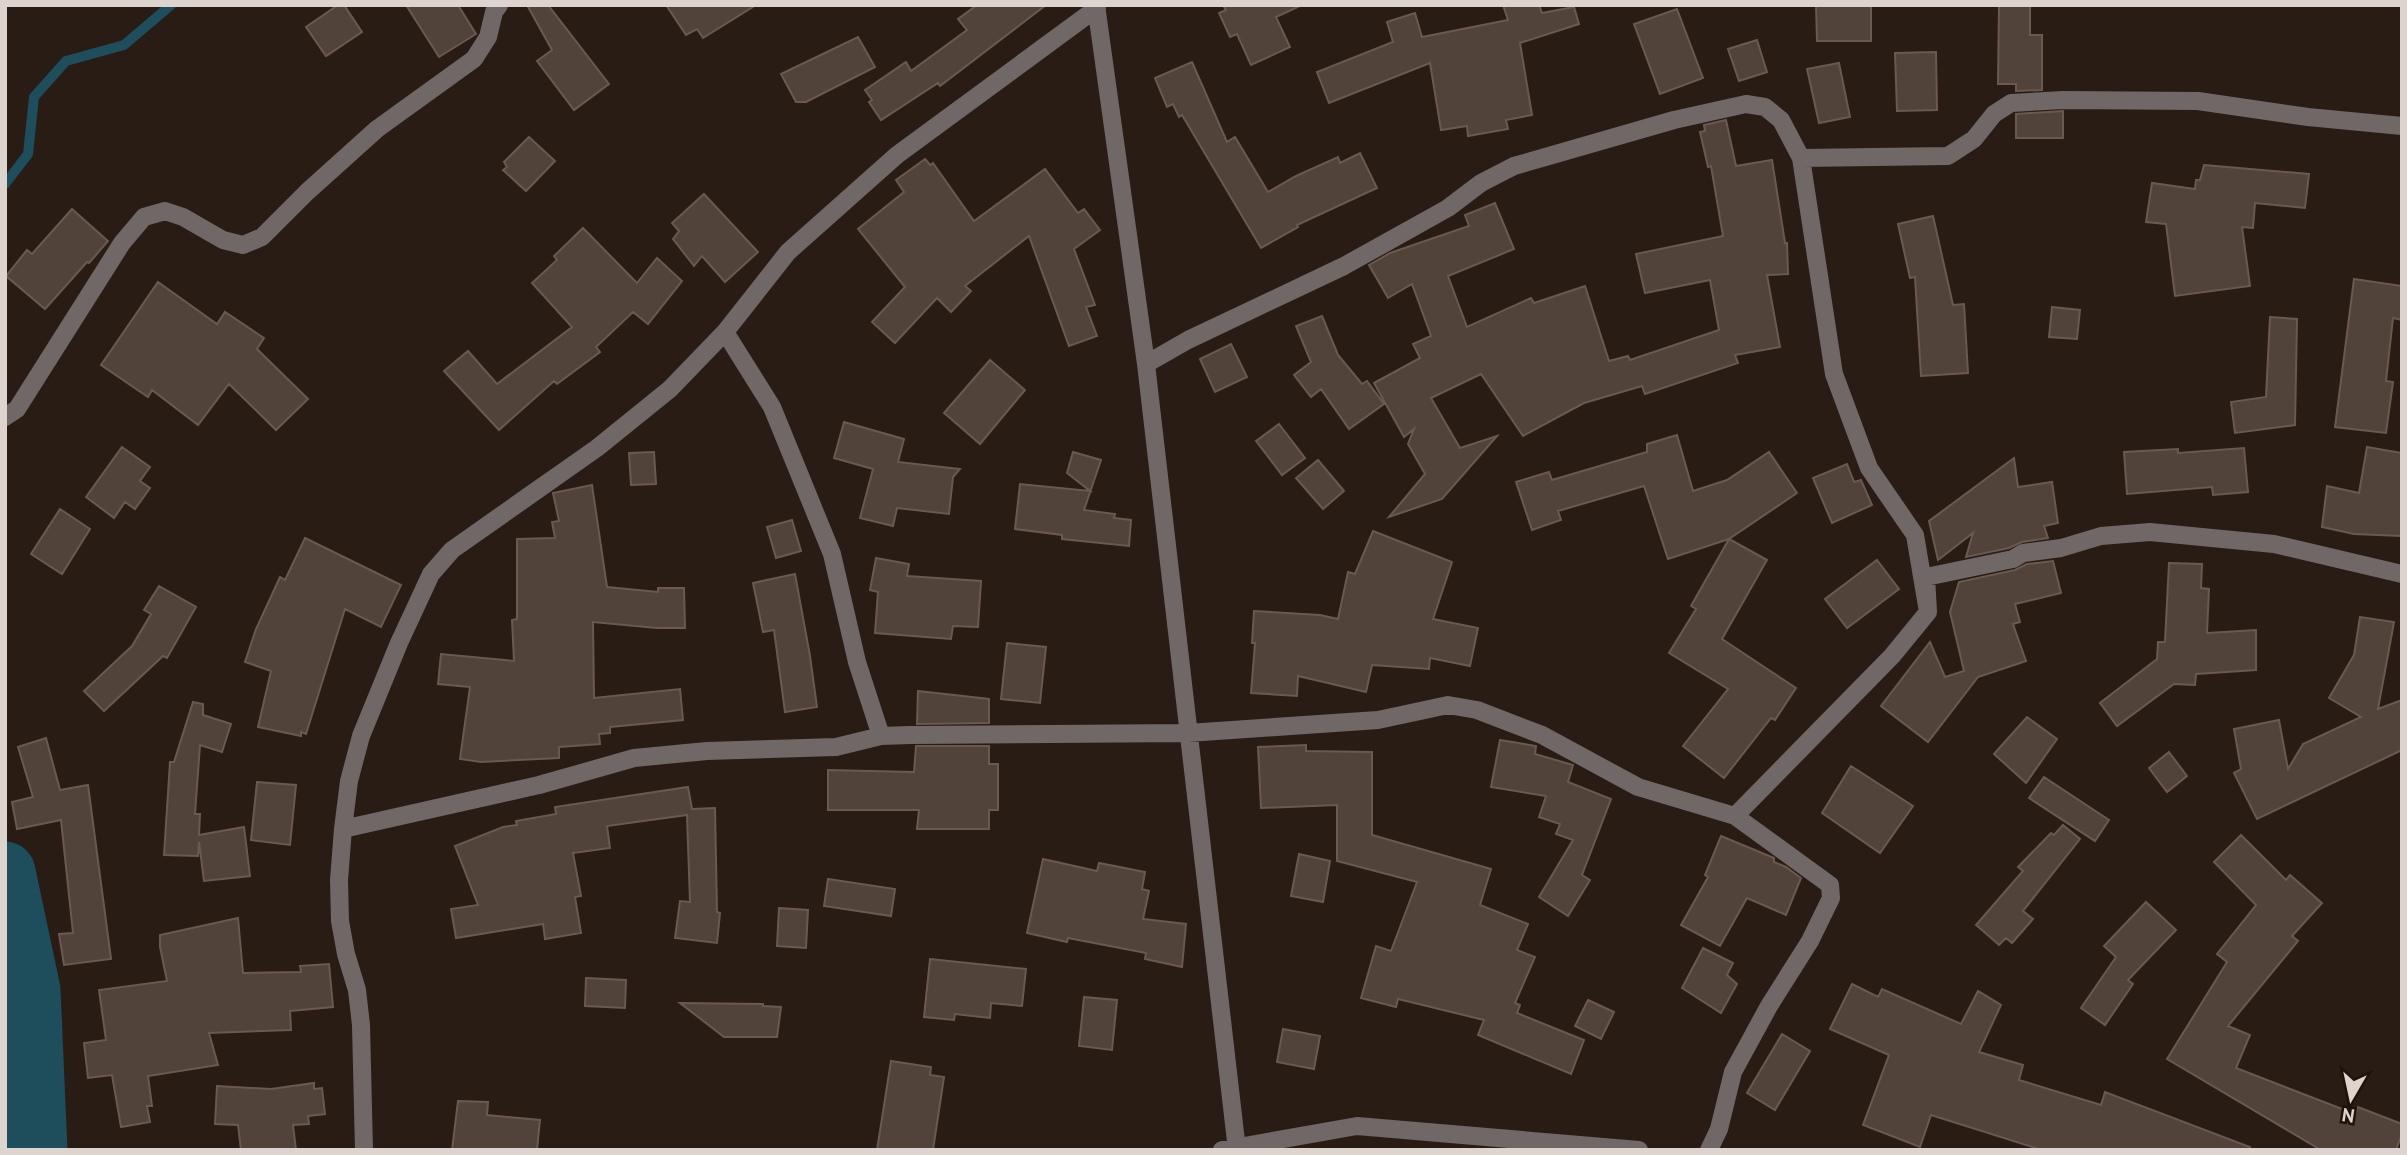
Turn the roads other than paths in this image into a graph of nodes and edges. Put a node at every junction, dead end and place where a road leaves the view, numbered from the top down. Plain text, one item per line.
1 (499, 5) edge
2 (1097, 7) edge
3 (2402, 126) edge
4 (1801, 158) junction
5 (725, 332) junction
6 (1146, 364) junction
7 (5, 417) edge
8 (2400, 570) edge
9 (1927, 612) junction
10 (1188, 733) junction
11 (881, 736) junction
12 (1735, 816) junction
13 (343, 828) junction
14 (1232, 1149) edge
15 (1616, 1149) edge
16 (364, 1150) edge
17 (1639, 1150) edge
18 (1709, 1150) edge

1 - 7 street
2 - 5 street
2 - 6 street
3 - 4 street
4 - 6 street
4 - 9 street
5 - 11 street
5 - 13 street
6 - 10 street
8 - 9 street
9 - 12 street
10 - 11 street
10 - 12 street
10 - 14 street
11 - 13 street
12 - 18 street
13 - 16 street
14 - 15 street
15 - 17 street

